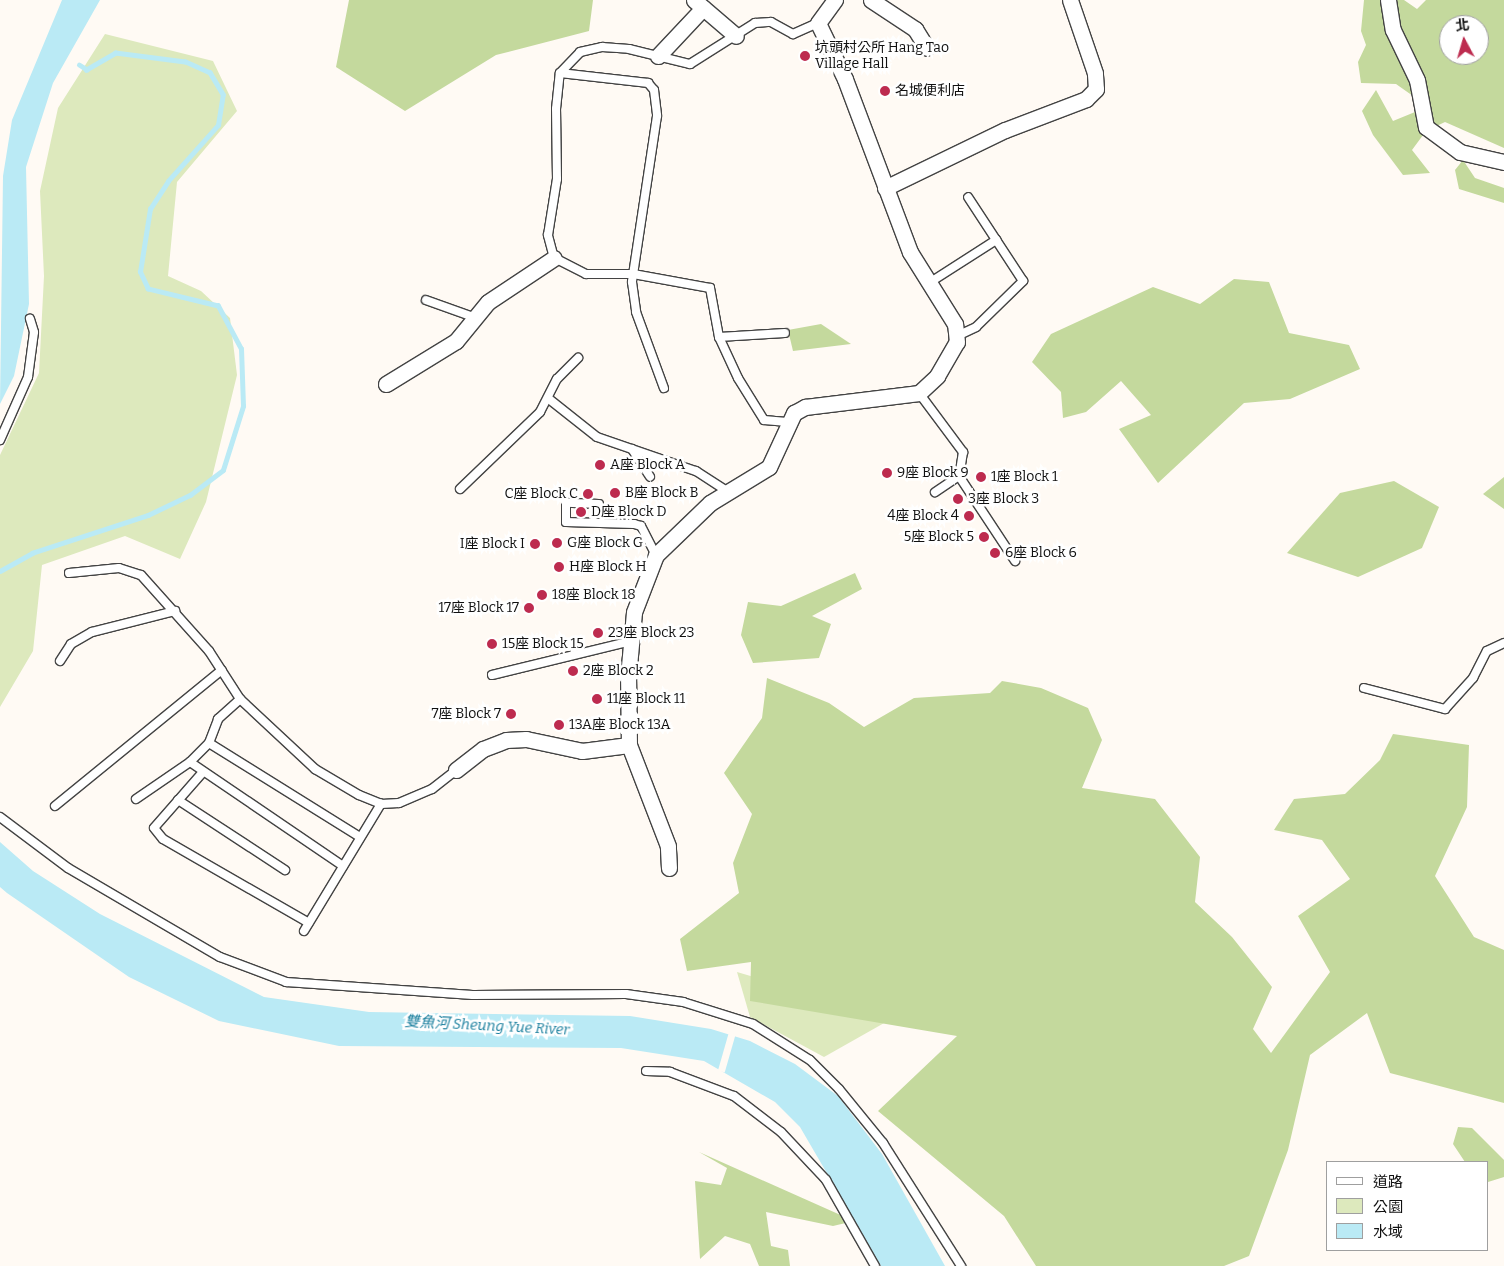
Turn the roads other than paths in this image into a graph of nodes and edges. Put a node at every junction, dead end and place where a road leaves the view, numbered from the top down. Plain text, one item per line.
1 (835, 0) edge
2 (871, 0) edge
3 (1070, 0) edge
4 (1388, 0) edge
5 (698, 4) edge
6 (818, 23) junction
7 (736, 36) junction
8 (927, 48) dead end
9 (658, 56) junction
10 (560, 73) junction
11 (1504, 162) edge
12 (885, 188) junction
13 (968, 197) dead end
14 (996, 240) junction
15 (554, 258) junction
16 (633, 274) junction
17 (929, 283) junction
18 (426, 300) dead end
19 (476, 318) junction
20 (30, 319) dead end
21 (785, 333) dead end
22 (957, 336) junction
23 (719, 337) junction
24 (578, 358) dead end
25 (386, 384) dead end
26 (664, 388) dead end
27 (919, 393) junction
28 (549, 399) junction
29 (787, 422) junction
30 (0, 440) edge
31 (632, 449) junction
32 (959, 476) junction
33 (650, 477) dead end
34 (460, 489) dead end
35 (727, 491) junction
36 (934, 492) dead end
37 (599, 504) dead end
38 (656, 555) junction
39 (1016, 561) dead end
40 (69, 573) dead end
41 (175, 611) junction
42 (631, 641) junction
43 (1504, 643) edge
44 (60, 660) dead end
45 (222, 670) junction
46 (492, 675) dead end
47 (1364, 688) dead end
48 (240, 699) junction
49 (209, 743) junction
50 (629, 745) junction
51 (190, 762) junction
52 (456, 770) joint
53 (204, 772) junction
54 (136, 799) dead end
55 (178, 800) junction
56 (380, 804) junction
57 (55, 806) dead end
58 (0, 817) edge
59 (360, 837) junction
60 (343, 866) junction
61 (669, 868) dead end
62 (285, 870) dead end
63 (309, 922) junction
64 (304, 932) dead end
65 (646, 1071) dead end
66 (875, 1266) edge
67 (961, 1266) edge

1 - 6 street
2 - 8 street
3 - 12 street
4 - 11 street
5 - 7 street
5 - 9 street
6 - 7 lane
6 - 12 street
7 - 9 lane
9 - 10 lane
10 - 15 lane
10 - 16 lane
12 - 17 street
13 - 14 lane
14 - 17 lane
14 - 22 lane
15 - 16 lane
15 - 19 street
16 - 23 lane
16 - 26 lane
17 - 22 street
18 - 19 lane
19 - 25 street
20 - 30 lane
21 - 23 lane
22 - 27 street
23 - 29 lane
24 - 28 lane
27 - 29 street
27 - 32 lane
28 - 31 lane
28 - 34 lane
29 - 35 street
31 - 33 lane
31 - 35 lane
32 - 36 lane
32 - 39 lane
35 - 38 street
37 - 38 lane
38 - 42 street
40 - 41 lane
41 - 44 lane
41 - 45 lane
42 - 46 lane
42 - 50 street
43 - 47 lane
45 - 48 lane
45 - 57 lane
48 - 49 lane
48 - 56 lane
49 - 51 lane
49 - 59 lane
50 - 52 street
50 - 61 street
51 - 53 lane
51 - 54 lane
52 - 56 lane
53 - 55 lane
53 - 60 lane
55 - 62 lane
55 - 63 lane
56 - 59 lane
58 - 67 lane
59 - 60 lane
60 - 63 lane
63 - 64 lane
65 - 66 lane

